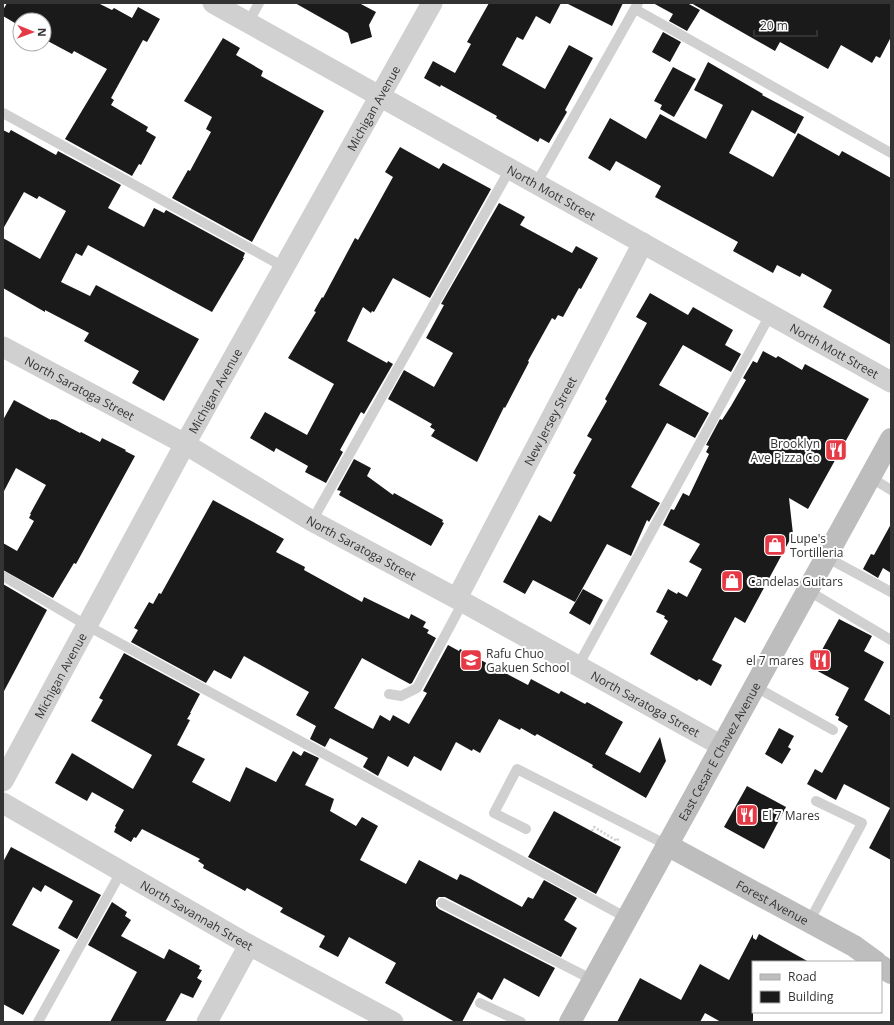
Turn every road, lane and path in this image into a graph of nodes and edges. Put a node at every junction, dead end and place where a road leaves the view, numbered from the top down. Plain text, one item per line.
1 (213, 3) edge
2 (259, 3) edge
3 (432, 3) edge
4 (637, 6) edge
5 (248, 23) junction
6 (380, 97) junction
7 (3, 113) edge
8 (891, 153) edge
9 (510, 169) junction
10 (536, 184) junction
11 (643, 243) junction
12 (284, 267) junction
13 (770, 315) junction
14 (3, 347) edge
15 (891, 382) edge
16 (891, 438) edge
17 (185, 444) junction
18 (870, 477) junction
19 (891, 490) edge
20 (312, 521) junction
21 (826, 557) junction
22 (3, 576) edge
23 (808, 590) junction
24 (891, 592) edge
25 (460, 600) junction
26 (86, 625) junction
27 (891, 640) edge
28 (578, 666) junction
29 (754, 686) junction
30 (389, 694) dead end
31 (833, 730) dead end
32 (722, 746) junction
33 (3, 781) edge
34 (816, 801) dead end
35 (3, 803) edge
36 (526, 829) dead end
37 (667, 845) junction
38 (121, 872) junction
39 (442, 903) dead end
40 (627, 918) junction
41 (809, 922) junction
42 (249, 945) junction
43 (875, 961) edge
44 (882, 967) edge
45 (891, 973) edge
46 (593, 980) junction
47 (480, 1003) dead end
48 (387, 1020) edge
49 (38, 1022) edge
50 (207, 1022) edge
51 (522, 1022) edge
52 (570, 1022) edge

1 - 5 street, North Mott Street
2 - 5 lane
3 - 6 street, Michigan Avenue
4 - 8 lane
4 - 10 lane
5 - 6 street, North Mott Street
6 - 9 street, North Mott Street
6 - 12 street, Michigan Avenue
7 - 12 lane
9 - 10 street, North Mott Street
9 - 20 lane
10 - 11 street, North Mott Street
11 - 13 street, North Mott Street
11 - 25 street, New Jersey Street
12 - 17 street, Michigan Avenue
13 - 15 street, North Mott Street
13 - 28 lane
14 - 17 street, North Saratoga Street
16 - 18 main road, East Cesar E Chavez Avenue
17 - 20 street, North Saratoga Street
17 - 26 street, Michigan Avenue
18 - 19 lane
18 - 21 main road, East Cesar E Chavez Avenue
20 - 25 street, North Saratoga Street
21 - 23 main road, East Cesar E Chavez Avenue
21 - 24 lane
22 - 26 lane
23 - 27 lane
23 - 29 main road, East Cesar E Chavez Avenue
25 - 28 street, North Saratoga Street
25 - 30 lane
26 - 33 street, Michigan Avenue
26 - 40 lane
28 - 32 street, North Saratoga Street
29 - 31 lane
29 - 32 main road, East Cesar E Chavez Avenue
32 - 37 main road, East Cesar E Chavez Avenue
34 - 41 lane
35 - 38 street, North Savannah Street
36 - 37 lane
37 - 40 main road, East Cesar E Chavez Avenue
37 - 41 main road, Forest Avenue
38 - 42 street, North Savannah Street
38 - 49 lane
39 - 46 lane
40 - 46 main road, East Cesar E Chavez Avenue
41 - 43 main road, Forest Avenue
42 - 48 street, North Savannah Street
42 - 50 street
44 - 45 main road
46 - 52 main road, East Cesar E Chavez Avenue
47 - 51 lane

